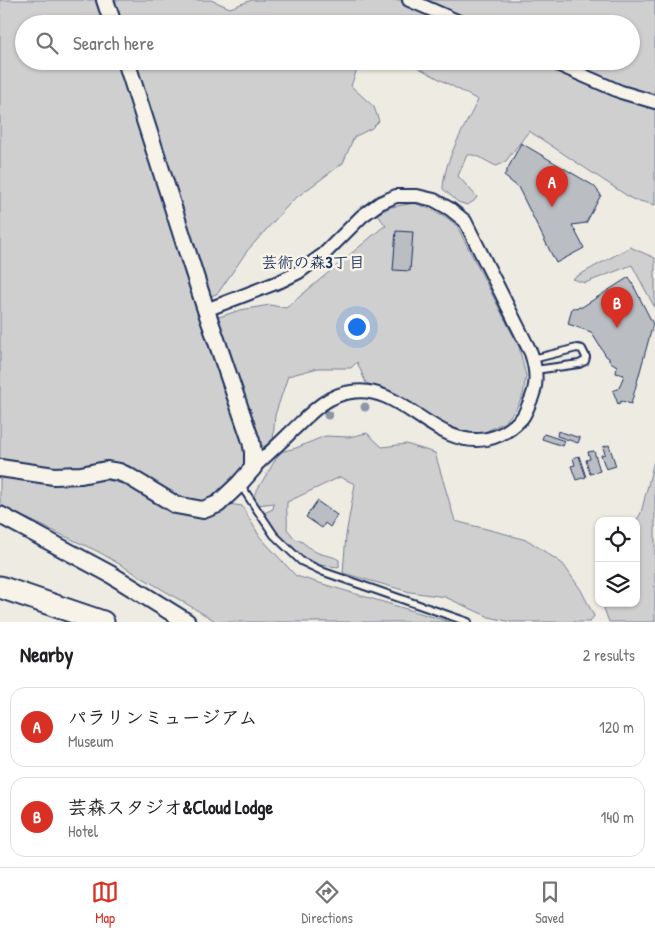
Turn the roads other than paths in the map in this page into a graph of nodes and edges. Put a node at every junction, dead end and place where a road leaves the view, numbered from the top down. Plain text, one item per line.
1 (105, 0) edge
2 (410, 0) edge
3 (110, 15) edge
4 (444, 15) edge
5 (129, 70) edge
6 (571, 70) edge
7 (655, 102) edge
8 (206, 310) junction
9 (534, 365) junction
10 (0, 468) edge
11 (253, 468) junction
12 (240, 484) junction
13 (0, 516) edge
14 (0, 587) edge
15 (103, 622) edge
16 (187, 622) edge
17 (468, 622) edge

1 - 3 street
2 - 4 street
5 - 8 street
6 - 7 street
8 - 9 street
8 - 11 street
9 - 9 lane
9 - 11 street
10 - 12 street
11 - 12 street
12 - 17 lane
13 - 16 street
14 - 15 highway

